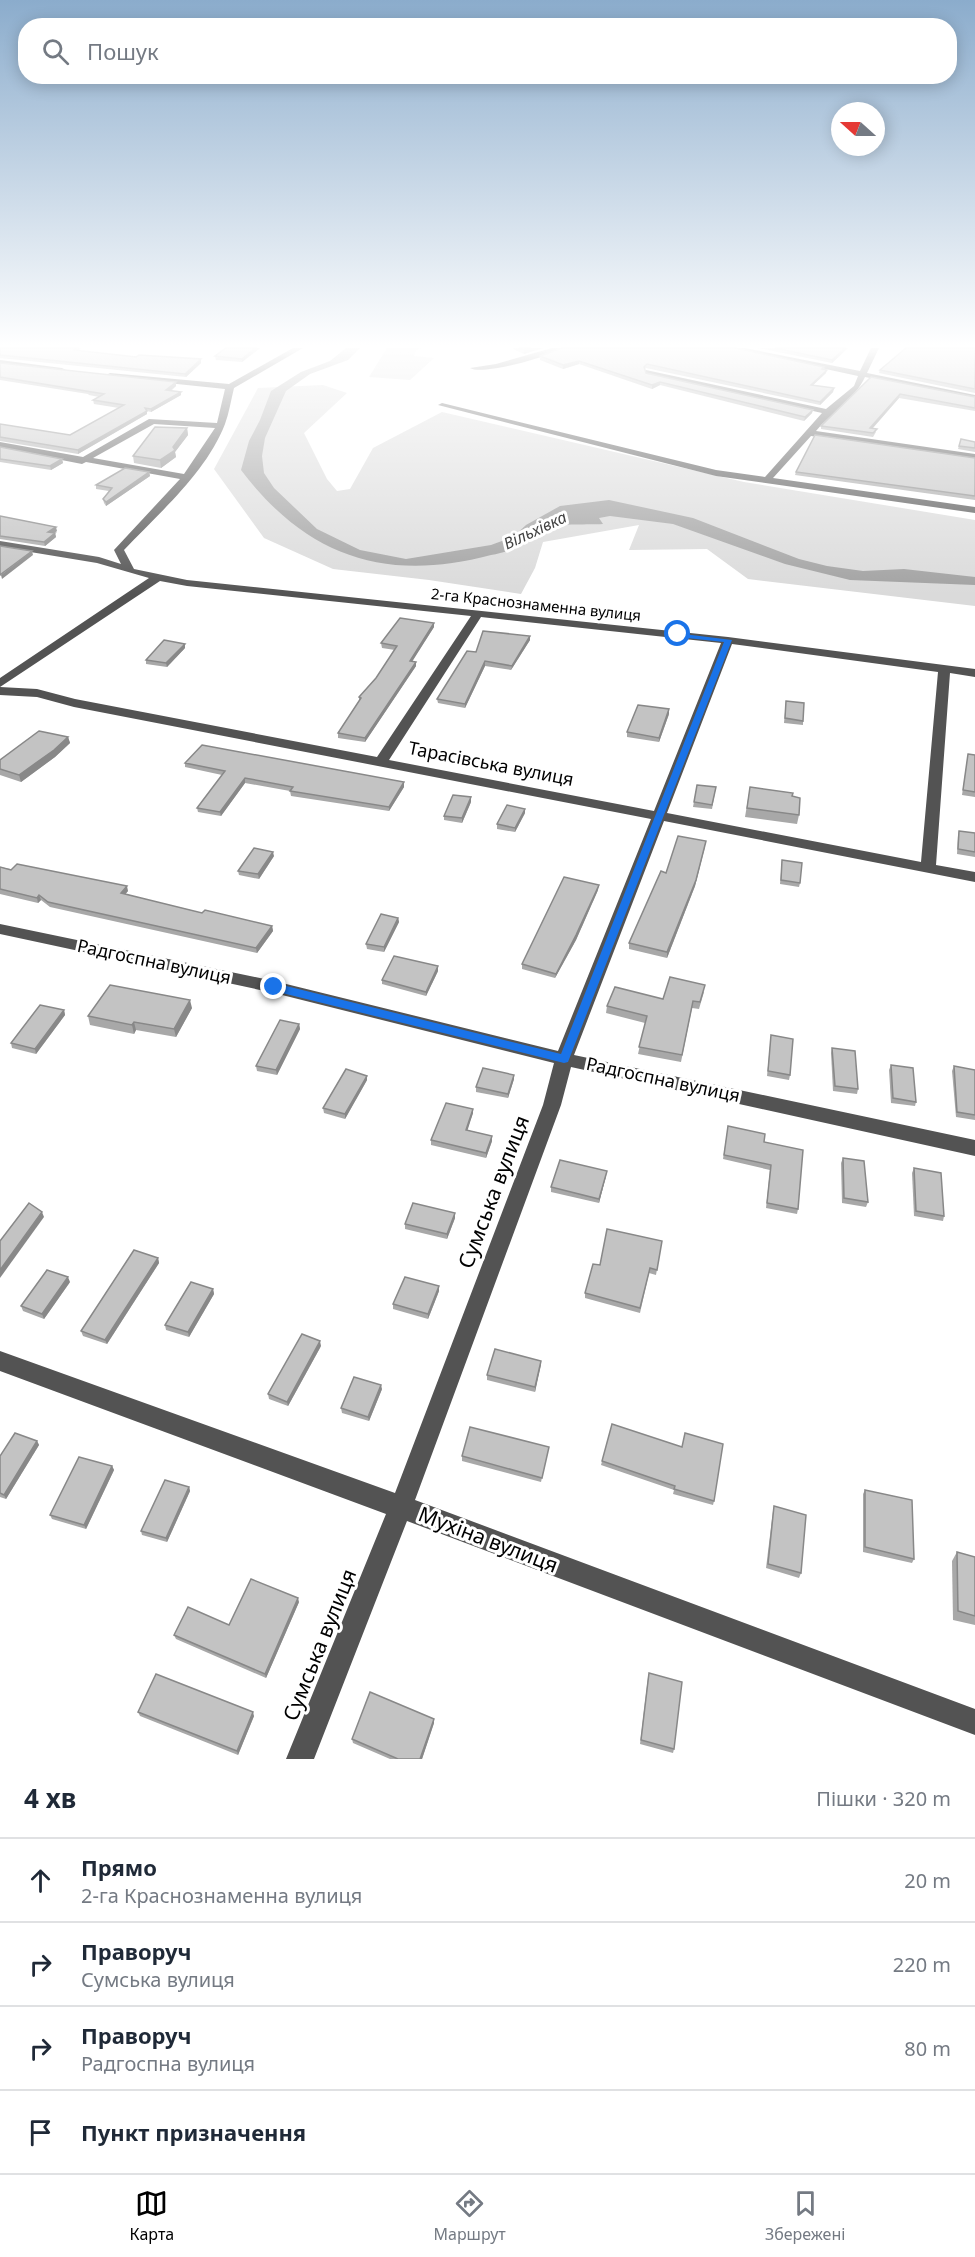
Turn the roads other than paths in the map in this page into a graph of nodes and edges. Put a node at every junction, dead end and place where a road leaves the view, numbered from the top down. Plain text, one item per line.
1 (136, 430) edge
2 (217, 430) edge
3 (543, 430) edge
4 (813, 430) edge
5 (811, 433) junction
6 (0, 445) edge
7 (975, 457) edge
8 (82, 461) junction
9 (186, 477) junction
10 (767, 480) junction
11 (975, 510) edge
12 (0, 544) edge
13 (130, 571) junction
14 (157, 578) junction
15 (478, 614) junction
16 (728, 640) junction
17 (944, 669) junction
18 (975, 673) edge
19 (0, 683) edge
20 (0, 691) edge
21 (381, 761) junction
22 (660, 815) junction
23 (928, 868) junction
24 (975, 877) edge
25 (0, 929) edge
26 (564, 1059) junction
27 (975, 1148) edge
28 (0, 1361) edge
29 (401, 1507) junction
30 (975, 1722) edge
31 (300, 1759) edge

1 - 8 street
2 - 9 street
3 - 10 street
4 - 5 street
5 - 7 street
5 - 10 street
6 - 8 street
8 - 9 street
9 - 13 street
10 - 11 street
12 - 13 street, 2-га Краснознаменна вулиця
13 - 14 street, 2-га Краснознаменна вулиця
14 - 15 street, 2-га Краснознаменна вулиця
14 - 19 street
15 - 16 street, 2-га Краснознаменна вулиця
15 - 21 street
16 - 17 street, 2-га Краснознаменна вулиця
16 - 22 street, Сумська вулиця
17 - 18 street, 2-га Краснознаменна вулиця
17 - 23 street
20 - 21 street, Тарасівська вулиця
21 - 22 street, Тарасівська вулиця
22 - 23 street, Тарасівська вулиця
22 - 26 street, Сумська вулиця
23 - 24 street, Тарасівська вулиця
25 - 26 street, Радгоспна вулиця
26 - 27 street, Радгоспна вулиця
26 - 29 street, Сумська вулиця
28 - 29 street, Мухіна вулиця
29 - 30 street, Мухіна вулиця
29 - 31 street, Сумська вулиця

